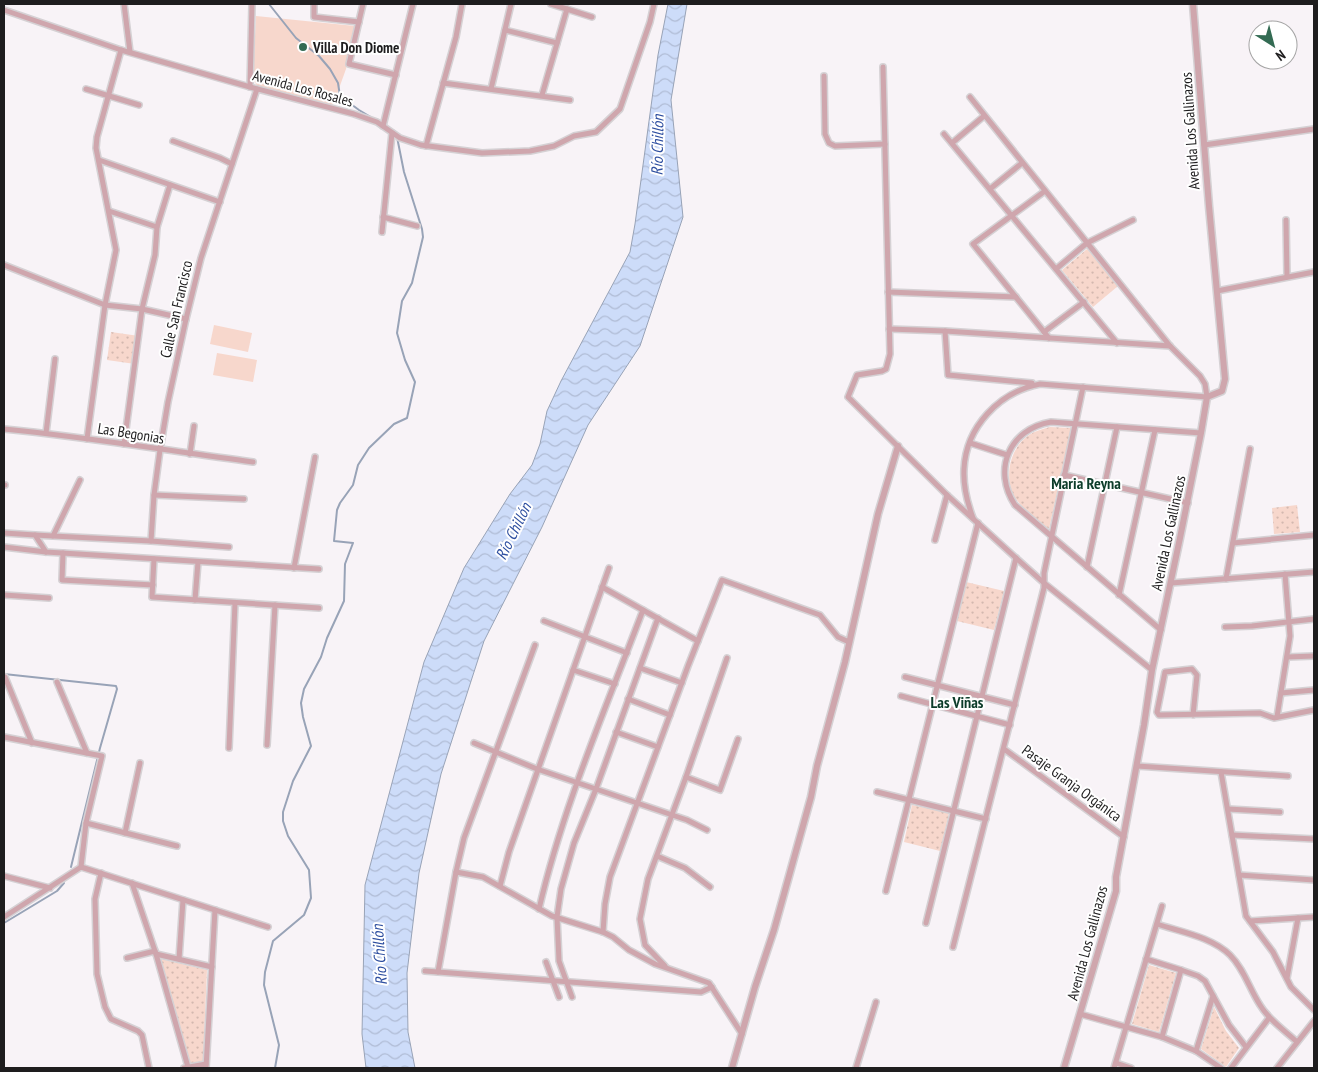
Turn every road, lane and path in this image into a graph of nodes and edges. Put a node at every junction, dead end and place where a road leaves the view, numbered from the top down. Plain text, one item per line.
1 (124, 4) edge
2 (252, 4) edge
3 (314, 4) edge
4 (363, 4) edge
5 (413, 4) edge
6 (462, 4) edge
7 (511, 4) edge
8 (550, 4) edge
9 (654, 4) edge
10 (1193, 4) edge
11 (567, 9) junction
12 (4, 10) edge
13 (592, 17) dead end
14 (359, 22) junction
15 (505, 30) junction
16 (557, 43) junction
17 (121, 50) junction
18 (130, 52) junction
19 (883, 67) dead end
20 (396, 75) junction
21 (824, 76) dead end
22 (443, 83) junction
23 (250, 87) junction
24 (86, 89) dead end
25 (258, 89) junction
26 (490, 89) junction
27 (542, 95) junction
28 (108, 96) junction
29 (970, 97) dead end
30 (570, 100) dead end
31 (139, 105) dead end
32 (984, 116) junction
33 (383, 126) junction
34 (1314, 129) edge
35 (392, 132) junction
36 (944, 134) dead end
37 (173, 141) dead end
38 (952, 143) junction
39 (885, 144) junction
40 (1204, 145) junction
41 (426, 146) junction
42 (99, 160) junction
43 (1022, 163) junction
44 (232, 164) junction
45 (170, 185) junction
46 (990, 190) junction
47 (1046, 191) junction
48 (220, 202) junction
49 (109, 211) junction
50 (1012, 216) junction
51 (384, 217) junction
52 (1133, 220) dead end
53 (1286, 220) dead end
54 (417, 226) dead end
55 (157, 227) junction
56 (382, 232) dead end
57 (1087, 243) junction
58 (4, 265) edge
59 (1056, 269) junction
60 (1314, 272) edge
61 (1287, 278) junction
62 (1217, 291) junction
63 (888, 292) junction
64 (1016, 297) junction
65 (1084, 302) junction
66 (105, 305) junction
67 (142, 309) junction
68 (186, 319) junction
69 (889, 329) junction
70 (945, 331) junction
71 (1044, 332) junction
72 (1049, 338) junction
73 (1117, 343) junction
74 (1170, 346) junction
75 (55, 359) dead end
76 (1040, 384) junction
77 (1083, 387) junction
78 (1207, 396) junction
79 (1076, 424) junction
80 (194, 426) dead end
81 (1117, 427) junction
82 (4, 429) edge
83 (1155, 430) junction
84 (46, 433) junction
85 (1202, 433) junction
86 (87, 438) junction
87 (970, 443) junction
88 (124, 444) junction
89 (898, 446) junction
90 (1250, 449) dead end
91 (160, 450) junction
92 (190, 454) junction
93 (1007, 455) junction
94 (315, 457) dead end
95 (254, 462) dead end
96 (1064, 475) junction
97 (80, 480) dead end
98 (1104, 484) junction
99 (1141, 492) junction
100 (154, 495) junction
101 (947, 495) junction
102 (244, 499) dead end
103 (1188, 503) junction
104 (976, 521) junction
105 (4, 533) edge
106 (35, 535) junction
107 (1314, 535) edge
108 (53, 536) junction
109 (1051, 537) junction
110 (935, 540) dead end
111 (151, 541) junction
112 (1233, 543) junction
113 (4, 547) edge
114 (229, 547) dead end
115 (46, 552) junction
116 (63, 553) junction
117 (1016, 558) junction
118 (154, 559) junction
119 (198, 562) junction
120 (1087, 567) junction
121 (294, 568) junction
122 (609, 568) dead end
123 (319, 569) dead end
124 (1314, 572) edge
125 (1286, 574) junction
126 (1226, 579) junction
127 (1044, 583) junction
128 (1172, 583) junction
129 (153, 585) junction
130 (602, 587) junction
131 (4, 595) edge
132 (1119, 595) junction
133 (49, 598) dead end
134 (195, 600) junction
135 (235, 602) junction
136 (275, 605) junction
137 (319, 608) dead end
138 (643, 610) junction
139 (658, 618) junction
140 (1314, 619) edge
141 (544, 621) dead end
142 (1290, 622) junction
143 (1225, 627) dead end
144 (1161, 630) junction
145 (584, 637) junction
146 (698, 641) junction
147 (849, 642) junction
148 (535, 646) dead end
149 (627, 653) junction
150 (1314, 656) edge
151 (1287, 657) junction
152 (727, 658) dead end
153 (640, 668) junction
154 (573, 670) junction
155 (1152, 670) junction
156 (5, 677) dead end
157 (905, 677) dead end
158 (57, 682) dead end
159 (682, 683) junction
160 (615, 684) junction
161 (937, 686) junction
162 (1314, 690) edge
163 (1281, 693) junction
164 (901, 696) dead end
165 (982, 697) junction
166 (628, 699) junction
167 (932, 705) junction
168 (1015, 705) junction
169 (1314, 710) edge
170 (670, 715) junction
171 (1193, 715) junction
172 (977, 716) junction
173 (1278, 717) junction
174 (1010, 725) junction
175 (616, 732) junction
176 (4, 737) edge
177 (738, 739) dead end
178 (32, 743) junction
179 (474, 743) dead end
180 (267, 745) dead end
181 (658, 747) junction
182 (230, 748) dead end
183 (1004, 749) junction
184 (496, 752) junction
185 (86, 753) junction
186 (140, 763) dead end
187 (1137, 766) junction
188 (537, 769) junction
189 (1221, 772) junction
190 (1288, 776) dead end
191 (686, 777) junction
192 (578, 783) junction
193 (596, 789) junction
194 (877, 792) dead end
195 (909, 800) junction
196 (637, 804) junction
197 (1228, 809) junction
198 (954, 811) junction
199 (1280, 812) dead end
200 (672, 816) junction
201 (986, 819) junction
202 (86, 823) junction
203 (707, 830) dead end
204 (125, 833) junction
205 (1232, 835) junction
206 (1124, 837) junction
207 (1314, 839) edge
208 (177, 846) dead end
209 (656, 856) junction
210 (81, 867) junction
211 (456, 872) junction
212 (101, 873) junction
213 (1239, 875) junction
214 (4, 876) edge
215 (1314, 880) edge
216 (132, 883) junction
217 (500, 886) junction
218 (710, 887) dead end
219 (50, 888) junction
220 (886, 890) dead end
221 (183, 900) junction
222 (1162, 906) dead end
223 (539, 909) junction
224 (215, 910) junction
225 (4, 917) edge
226 (557, 918) junction
227 (1298, 918) junction
228 (1314, 918) edge
229 (1250, 921) junction
230 (926, 923) dead end
231 (1157, 924) junction
232 (268, 927) dead end
233 (603, 932) junction
234 (953, 946) dead end
235 (155, 952) junction
236 (127, 958) dead end
237 (179, 959) junction
238 (1146, 959) junction
239 (546, 962) dead end
240 (212, 967) junction
241 (666, 967) junction
242 (1181, 970) junction
243 (425, 971) dead end
244 (438, 972) junction
245 (1286, 978) junction
246 (553, 981) junction
247 (567, 982) junction
248 (712, 987) junction
249 (572, 996) dead end
250 (1213, 996) junction
251 (558, 997) dead end
252 (876, 1002) dead end
253 (1314, 1009) edge
254 (1080, 1014) junction
255 (1269, 1018) junction
256 (1314, 1021) edge
257 (1127, 1027) junction
258 (742, 1034) junction
259 (1162, 1037) junction
260 (1297, 1042) junction
261 (1246, 1047) junction
262 (1196, 1051) junction
263 (206, 1066) edge
264 (1115, 1066) edge
265 (149, 1068) edge
266 (186, 1068) edge
267 (733, 1068) edge
268 (856, 1068) edge
269 (1064, 1068) edge
270 (1131, 1068) edge
271 (1221, 1068) edge
272 (1231, 1068) edge
273 (1277, 1068) edge

1 - 18 street
2 - 23 street
3 - 14 street
4 - 14 street
5 - 20 street
6 - 22 street
7 - 15 street
8 - 11 street
9 - 41 street, Avenida Los Rosales
10 - 40 street, Avenida Los Gallinazos
11 - 13 street
11 - 16 street
12 - 17 street, Avenida Los Rosales
14 - 20 street
15 - 16 street
15 - 26 street
16 - 27 street
17 - 18 street, Avenida Los Rosales
17 - 28 street
18 - 23 street, Avenida Los Rosales
19 - 39 street
20 - 33 street
21 - 39 street
22 - 26 street
22 - 41 street
23 - 25 street, Avenida Los Rosales
24 - 28 street
25 - 33 street, Avenida Los Rosales
25 - 44 street, Calle San Francisco
26 - 27 street
27 - 30 street
28 - 31 street
28 - 42 street
29 - 32 street
32 - 38 street
32 - 43 street
33 - 35 street, Avenida Los Rosales
34 - 40 street
35 - 41 street, Avenida Los Rosales
35 - 51 street
36 - 38 street
37 - 44 street
38 - 46 street
39 - 63 street
40 - 62 street, Avenida Los Gallinazos
42 - 45 street
42 - 49 street
43 - 46 street
43 - 47 street
44 - 48 street, Calle San Francisco
45 - 48 street
45 - 55 street
46 - 50 street
47 - 50 street
47 - 57 street
48 - 68 street, Calle San Francisco
49 - 55 street
49 - 66 street
50 - 59 street
50 - 64 street
51 - 54 street
51 - 56 street
52 - 57 street
53 - 61 street
55 - 67 street
57 - 59 street
57 - 74 street
58 - 66 street
59 - 65 street
60 - 61 street
61 - 62 street
62 - 78 street, Avenida Los Gallinazos
63 - 64 street
63 - 69 street
64 - 71 street
65 - 71 street
65 - 73 street
66 - 67 street
66 - 86 street
67 - 68 street
67 - 88 street
68 - 91 street, Calle San Francisco
69 - 70 street
69 - 89 street
70 - 72 street
70 - 76 street
71 - 72 street
72 - 73 street
73 - 74 street
74 - 78 street
75 - 84 street
76 - 77 street
76 - 87 street
77 - 78 street
77 - 79 street
78 - 85 street, Avenida Los Gallinazos
79 - 81 street
79 - 93 street
79 - 96 street
80 - 92 street
81 - 83 street
81 - 98 street
82 - 84 street, Las Begonias
83 - 85 street
83 - 99 street
84 - 86 street, Las Begonias
85 - 103 street, Avenida Los Gallinazos
86 - 88 street, Las Begonias
87 - 93 street
87 - 104 street
88 - 91 street, Las Begonias
89 - 101 street
89 - 147 street
90 - 112 street
91 - 92 street, Las Begonias
91 - 100 street, Calle San Francisco
92 - 95 street, Las Begonias
93 - 109 street
94 - 121 street
96 - 98 street
96 - 109 street
97 - 108 street
98 - 99 street
98 - 120 street
99 - 103 street
99 - 132 street
100 - 102 street
100 - 111 street, Calle San Francisco
101 - 104 street
101 - 110 street
103 - 128 street, Avenida Los Gallinazos
104 - 117 street
104 - 161 street
105 - 106 street
106 - 108 street
106 - 115 street
107 - 112 street
108 - 111 street
109 - 120 street
109 - 127 street
111 - 114 street
112 - 126 street
113 - 115 street
115 - 116 street
116 - 118 street
116 - 129 street
117 - 127 street
117 - 165 street
118 - 119 street
118 - 129 street
119 - 121 street
119 - 134 street
120 - 132 street
121 - 123 street
122 - 130 street
124 - 125 street
125 - 126 street
125 - 142 street
126 - 128 street
127 - 155 street
127 - 168 street
128 - 144 street, Avenida Los Gallinazos
129 - 134 street
130 - 138 street
130 - 145 street
131 - 133 street
132 - 144 street
134 - 135 street
135 - 136 street
135 - 182 street
136 - 137 street
136 - 180 street
138 - 139 street
138 - 149 street
139 - 146 street
139 - 153 street
140 - 142 street
141 - 145 street
142 - 143 street
142 - 151 street
144 - 155 street, Avenida Los Gallinazos
145 - 149 street
145 - 154 street
146 - 147 street
146 - 159 street
147 - 258 street
148 - 184 street
149 - 160 street
150 - 151 street
151 - 163 street
152 - 191 street
153 - 159 street
153 - 166 street
154 - 160 street
154 - 188 street
155 - 187 street, Avenida Los Gallinazos
156 - 178 street
157 - 161 street
158 - 185 street
159 - 170 street
160 - 192 street
161 - 165 street
161 - 167 street
162 - 163 street
163 - 173 street
164 - 167 street
165 - 168 street
165 - 172 street
166 - 170 street
166 - 175 street
167 - 172 street
167 - 195 street
168 - 174 street
169 - 173 street
170 - 181 street
171 - 171 street
171 - 173 street
172 - 174 street
172 - 198 street
174 - 183 street
175 - 181 street
175 - 193 street
176 - 178 street
177 - 191 street
178 - 185 street
179 - 184 street
181 - 196 street
183 - 201 street
183 - 206 street, Pasaje Granja Orgánica
184 - 188 street
184 - 211 street
185 - 202 street
186 - 204 street
187 - 189 street
187 - 206 street, Avenida Los Gallinazos
188 - 192 street
188 - 217 street
189 - 190 street
189 - 197 street
191 - 200 street
192 - 193 street
192 - 223 street
193 - 196 street
193 - 226 street
194 - 195 street
195 - 198 street
195 - 220 street
196 - 200 street
196 - 233 street
197 - 199 street
197 - 205 street
198 - 201 street
198 - 230 street
200 - 203 street
200 - 209 street
201 - 234 street
202 - 204 street
202 - 210 street
204 - 208 street
205 - 207 street
205 - 213 street
206 - 254 street, Avenida Los Gallinazos
209 - 218 street
209 - 241 street
210 - 212 street
210 - 219 street
211 - 217 street
211 - 244 street
212 - 216 street
212 - 265 street
213 - 215 street
213 - 229 street
214 - 219 street
216 - 221 street
216 - 235 street
217 - 223 street
219 - 225 street
221 - 224 street
221 - 237 street
222 - 231 street
223 - 226 street
224 - 232 street
224 - 240 street
226 - 233 street
226 - 247 street
227 - 228 street
227 - 229 street
227 - 245 street
229 - 245 street
231 - 238 street
231 - 255 street
233 - 241 street
235 - 236 street
235 - 237 street
235 - 266 street
237 - 240 street
238 - 242 street
238 - 257 street
239 - 246 street
240 - 263 street
241 - 248 street
242 - 250 street
242 - 259 street
243 - 244 street
244 - 246 street
245 - 253 street
246 - 247 street
246 - 251 street
247 - 248 street
247 - 249 street
248 - 258 street
250 - 261 street
250 - 262 street
252 - 268 street
254 - 257 street
254 - 269 street, Avenida Los Gallinazos
255 - 260 street
255 - 261 street
256 - 260 street
257 - 259 street
257 - 264 street
258 - 267 street
259 - 262 street
260 - 273 street
261 - 272 street
262 - 271 street
263 - 266 street
264 - 270 street

